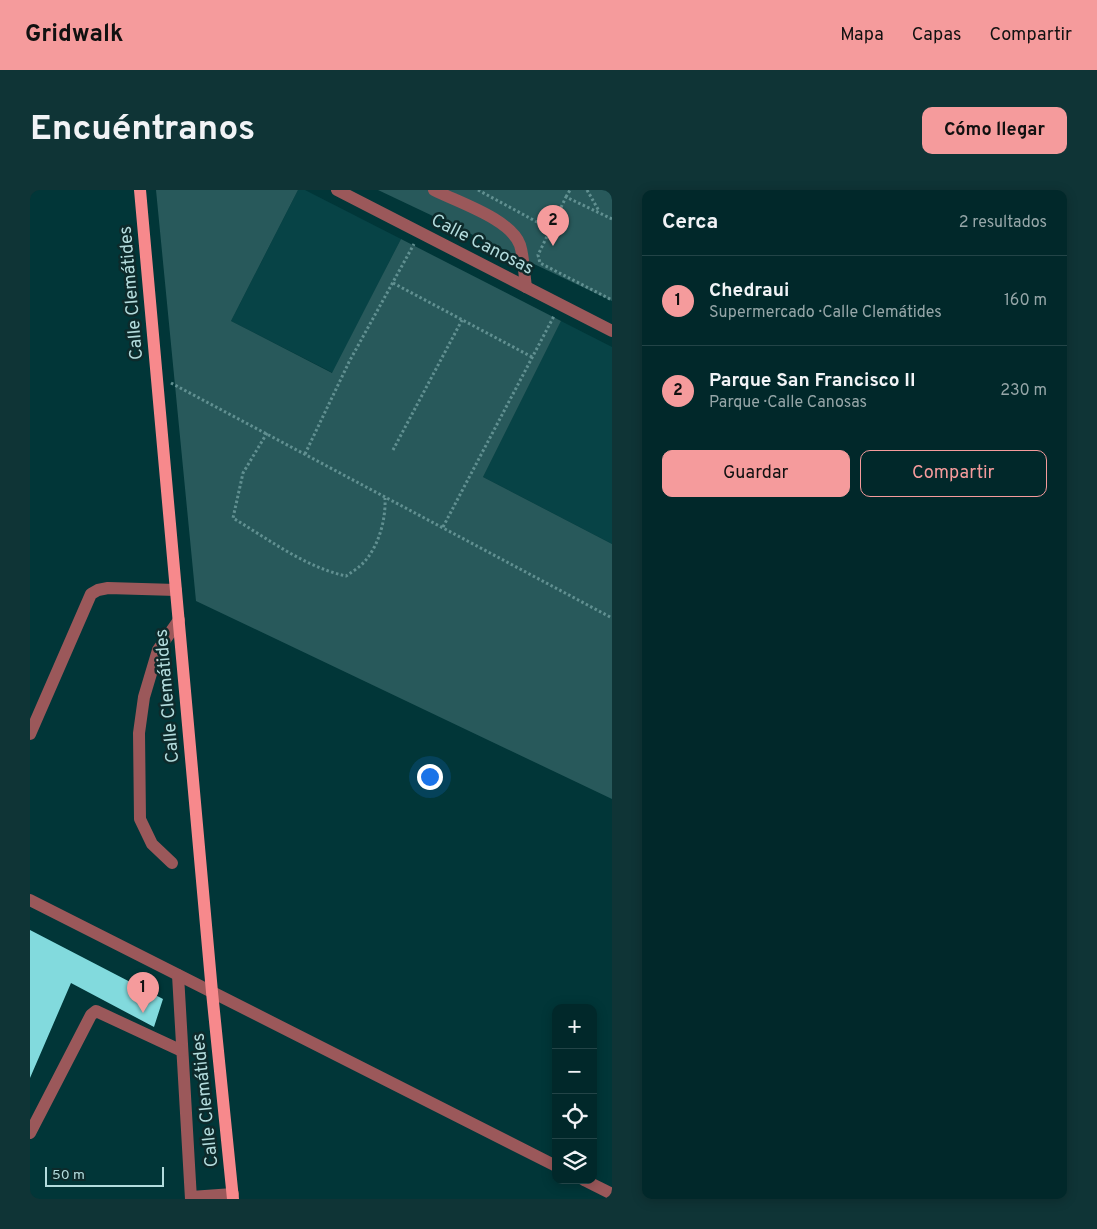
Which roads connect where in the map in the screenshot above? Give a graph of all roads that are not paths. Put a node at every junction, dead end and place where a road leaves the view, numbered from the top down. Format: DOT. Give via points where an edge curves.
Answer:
graph roads {
  1 [pos="140,190"];
  2 [pos="337,190"];
  3 [pos="434,190"];
  4 [pos="353,194"];
  5 [pos="526,287"];
  6 [pos="612,332"];
  7 [pos="176,590"];
  8 [pos="179,620"];
  9 [pos="30,734"];
  10 [pos="172,863"];
  11 [pos="30,900"];
  12 [pos="178,975"];
  13 [pos="212,992"];
  14 [pos="182,1051"];
  15 [pos="30,1133"];
  16 [pos="552,1164"];
  17 [pos="592,1184"];
  18 [pos="612,1194"];
  19 [pos="233,1196"];
  20 [pos="191,1198"];
  1 -- 7 [label="main road, Calle Clemátides"];
  2 -- 4 [label="street, Calle Canosas"];
  3 -- 5 [label="street" via="497,221 512,232 520,245"];
  4 -- 5 [label="street, Calle Canosas" via="420,233"];
  5 -- 6 [label="street, Calle Canosas"];
  7 -- 8 [label="main road, Calle Clemátides"];
  7 -- 9 [label="street" via="108,588 91,594"];
  8 -- 10 [label="street" via="158,650 144,697 138,733 140,819 152,844"];
  8 -- 13 [label="main road, Calle Clemátides"];
  11 -- 12 [label="street"];
  12 -- 13 [label="street"];
  12 -- 14 [label="street"];
  13 -- 16 [label="street"];
  13 -- 19 [label="main road, Calle Clemátides"];
  14 -- 15 [label="street" via="96,1011"];
  14 -- 20 [label="street"];
  17 -- 18 [label="street"];
  19 -- 20 [label="street"];
}
